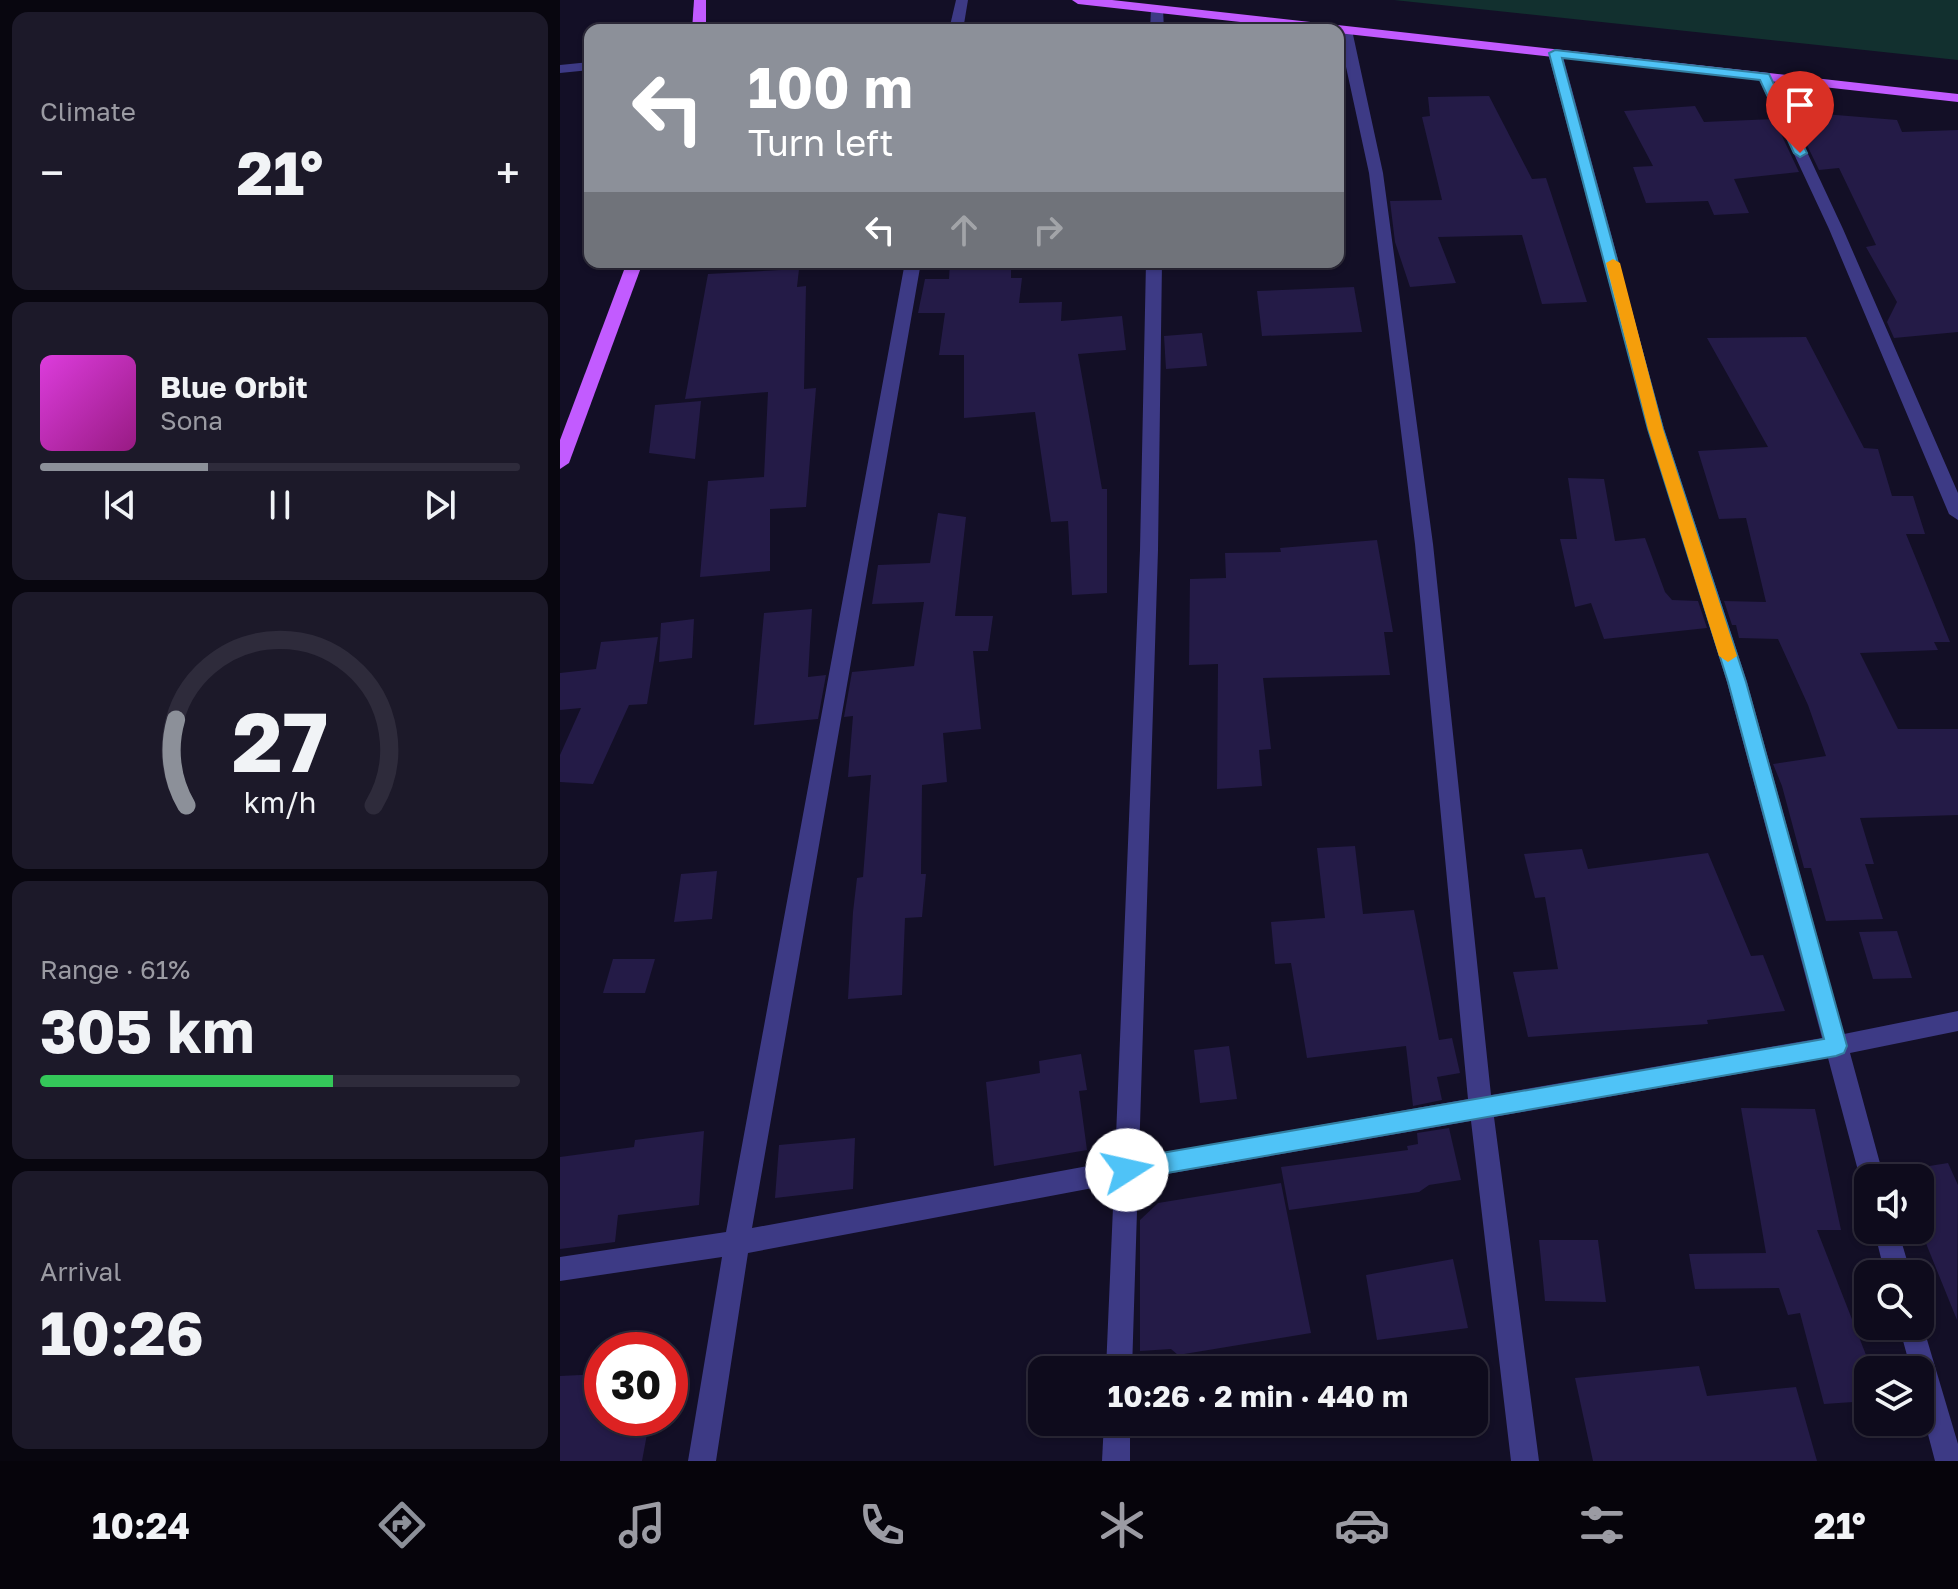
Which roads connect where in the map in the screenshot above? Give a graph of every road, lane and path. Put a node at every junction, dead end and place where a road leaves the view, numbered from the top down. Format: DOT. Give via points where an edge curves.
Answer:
graph roads {
  1 [pos="700,0"];
  2 [pos="962,0"];
  3 [pos="1078,0"];
  4 [pos="1157,9"];
  5 [pos="699,24"];
  6 [pos="957,24"];
  7 [pos="1157,24"];
  8 [pos="1291,24"];
  9 [pos="1345,30"];
  10 [pos="1555,53"];
  11 [pos="584,67"];
  12 [pos="560,69"];
  13 [pos="1765,77"];
  14 [pos="1958,98"];
  15 [pos="633,268"];
  16 [pos="912,268"];
  17 [pos="1154,268"];
  18 [pos="560,463"];
  19 [pos="1958,514"];
  20 [pos="1958,1021"];
  21 [pos="1836,1046"];
  22 [pos="1481,1109"];
  23 [pos="1868,1164"];
  24 [pos="1127,1170"];
  25 [pos="737,1243"];
  26 [pos="560,1269"];
  27 [pos="1916,1340"];
  28 [pos="1120,1356"];
  29 [pos="1117,1436"];
  30 [pos="702,1461"];
  31 [pos="1116,1461"];
  32 [pos="1525,1461"];
  33 [pos="1949,1461"];
  1 -- 5 [label="main road"];
  2 -- 6 [label="street"];
  3 -- 4 [label="main road"];
  4 -- 7 [label="street"];
  4 -- 8 [label="main road"];
  9 -- 10 [label="main road"];
  9 -- 22 [label="street" via="1376,173 1424,544"];
  10 -- 13 [label="main road"];
  10 -- 21 [label="street" via="1656,429 1737,682"];
  11 -- 12 [label="street"];
  13 -- 14 [label="main road"];
  13 -- 19 [label="street"];
  15 -- 18 [label="main road"];
  16 -- 25 [label="street"];
  17 -- 24 [label="street"];
  20 -- 21 [label="street"];
  21 -- 22 [label="street"];
  21 -- 23 [label="street"];
  22 -- 24 [label="street"];
  22 -- 32 [label="street"];
  24 -- 25 [label="street"];
  24 -- 28 [label="street"];
  25 -- 26 [label="street"];
  25 -- 30 [label="street"];
  27 -- 33 [label="street"];
  29 -- 31 [label="street"];
}
